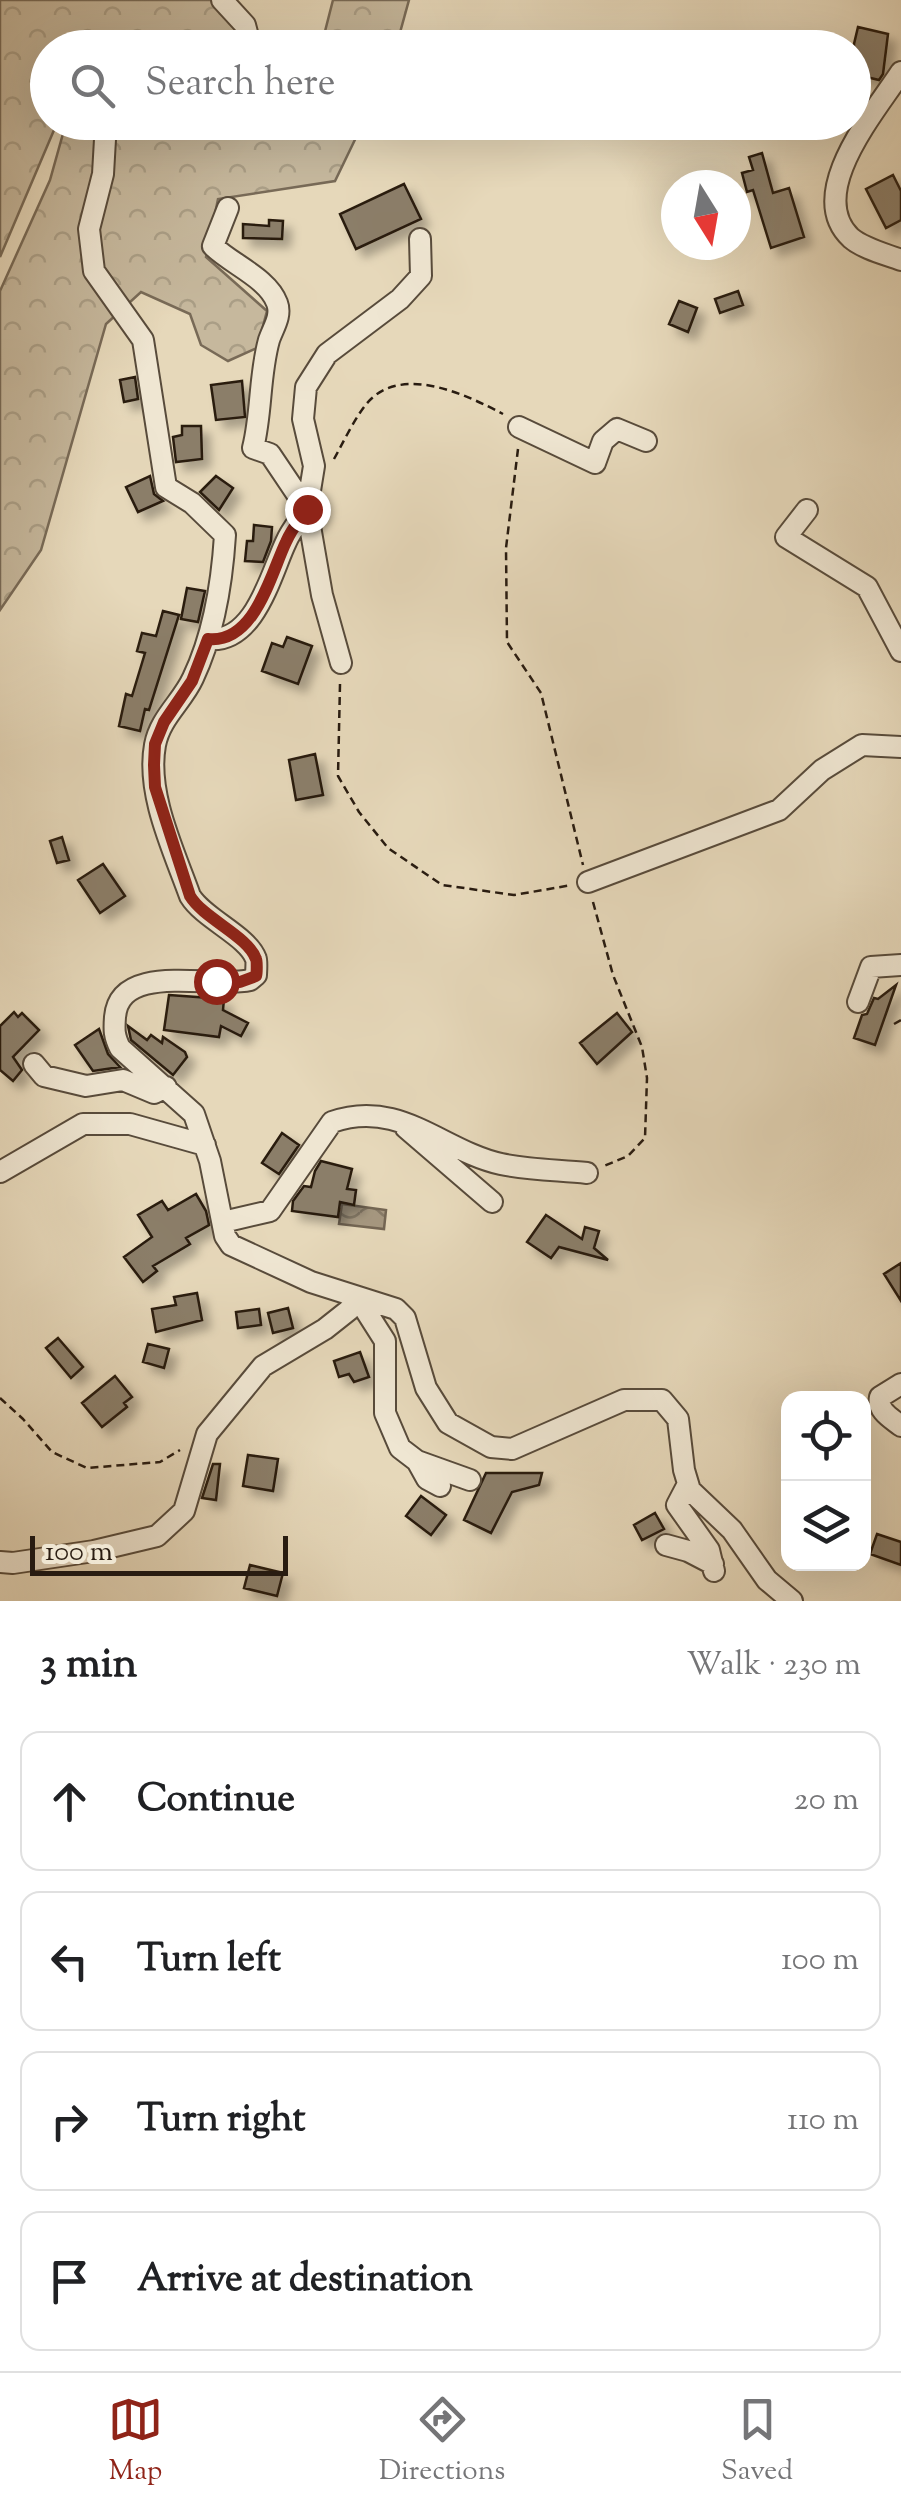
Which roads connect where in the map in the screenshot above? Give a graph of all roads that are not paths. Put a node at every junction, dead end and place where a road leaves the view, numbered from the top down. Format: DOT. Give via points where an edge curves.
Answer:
graph roads {
  1 [pos="222,0"];
  2 [pos="246,30"];
  3 [pos="899,79"];
  4 [pos="871,120"];
  5 [pos="105,140"];
  6 [pos="857,140"];
  7 [pos="228,208"];
  8 [pos="420,238"];
  9 [pos="901,260"];
  10 [pos="519,428"];
  11 [pos="646,441"];
  12 [pos="307,509"];
  13 [pos="807,510"];
  14 [pos="208,639"];
  15 [pos="901,651"];
  16 [pos="341,664"];
  17 [pos="901,746"];
  18 [pos="588,882"];
  19 [pos="901,965"];
  20 [pos="858,1002"];
  21 [pos="34,1064"];
  22 [pos="166,1087"];
  23 [pos="398,1120"];
  24 [pos="205,1146"];
  25 [pos="0,1172"];
  26 [pos="587,1172"];
  27 [pos="492,1202"];
  28 [pos="224,1222"];
  29 [pos="358,1297"];
  30 [pos="901,1384"];
  31 [pos="901,1426"];
  32 [pos="417,1461"];
  33 [pos="470,1480"];
  34 [pos="688,1484"];
  35 [pos="440,1486"];
  36 [pos="666,1546"];
  37 [pos="0,1562"];
  38 [pos="792,1601"];
  1 -- 2 [label="street"];
  3 -- 4 [label="street"];
  5 -- 14 [label="street" via="89,229 94,270 144,340 166,487 225,534"];
  6 -- 9 [label="street" via="834,204 853,240"];
  7 -- 12 [label="street" via="214,246 266,289 279,316 260,379 254,448 270,454"];
  8 -- 12 [label="street" via="422,276 326,354 306,387 303,418 314,466"];
  10 -- 11 [label="street" via="595,463 617,428"];
  12 -- 14 [label="street" via="253,614 229,636"];
  12 -- 16 [label="street"];
  13 -- 15 [label="street" via="786,537 867,586"];
  14 -- 22 [label="street" via="155,744 155,787 190,896 247,947 257,960 256,976 146,983 128,990 116,1008 114,1035"];
  17 -- 18 [label="street" via="862,745 822,770 780,810"];
  19 -- 20 [label="street" via="871,967"];
  21 -- 22 [label="street" via="44,1076 86,1086 123,1080 154,1093"];
  22 -- 24 [label="street" via="194,1114"];
  23 -- 26 [label="street" via="497,1164"];
  23 -- 27 [label="street"];
  23 -- 28 [label="street" via="356,1116 332,1122 270,1210"];
  24 -- 25 [label="street" via="130,1124 83,1124"];
  24 -- 28 [label="street"];
  28 -- 29 [label="street" via="231,1245"];
  29 -- 32 [label="street" via="385,1341 387,1420 400,1448"];
  29 -- 34 [label="street" via="405,1318 426,1388 448,1424 491,1447 512,1449 624,1400 662,1400 678,1419"];
  29 -- 37 [label="street" via="325,1329 263,1366 207,1434 184,1511 157,1536"];
  30 -- 31 [label="street" via="878,1403"];
  32 -- 33 [label="street"];
  32 -- 35 [label="street"];
  34 -- 36 [label="street" via="678,1505 714,1568"];
  34 -- 38 [label="street"];
}
